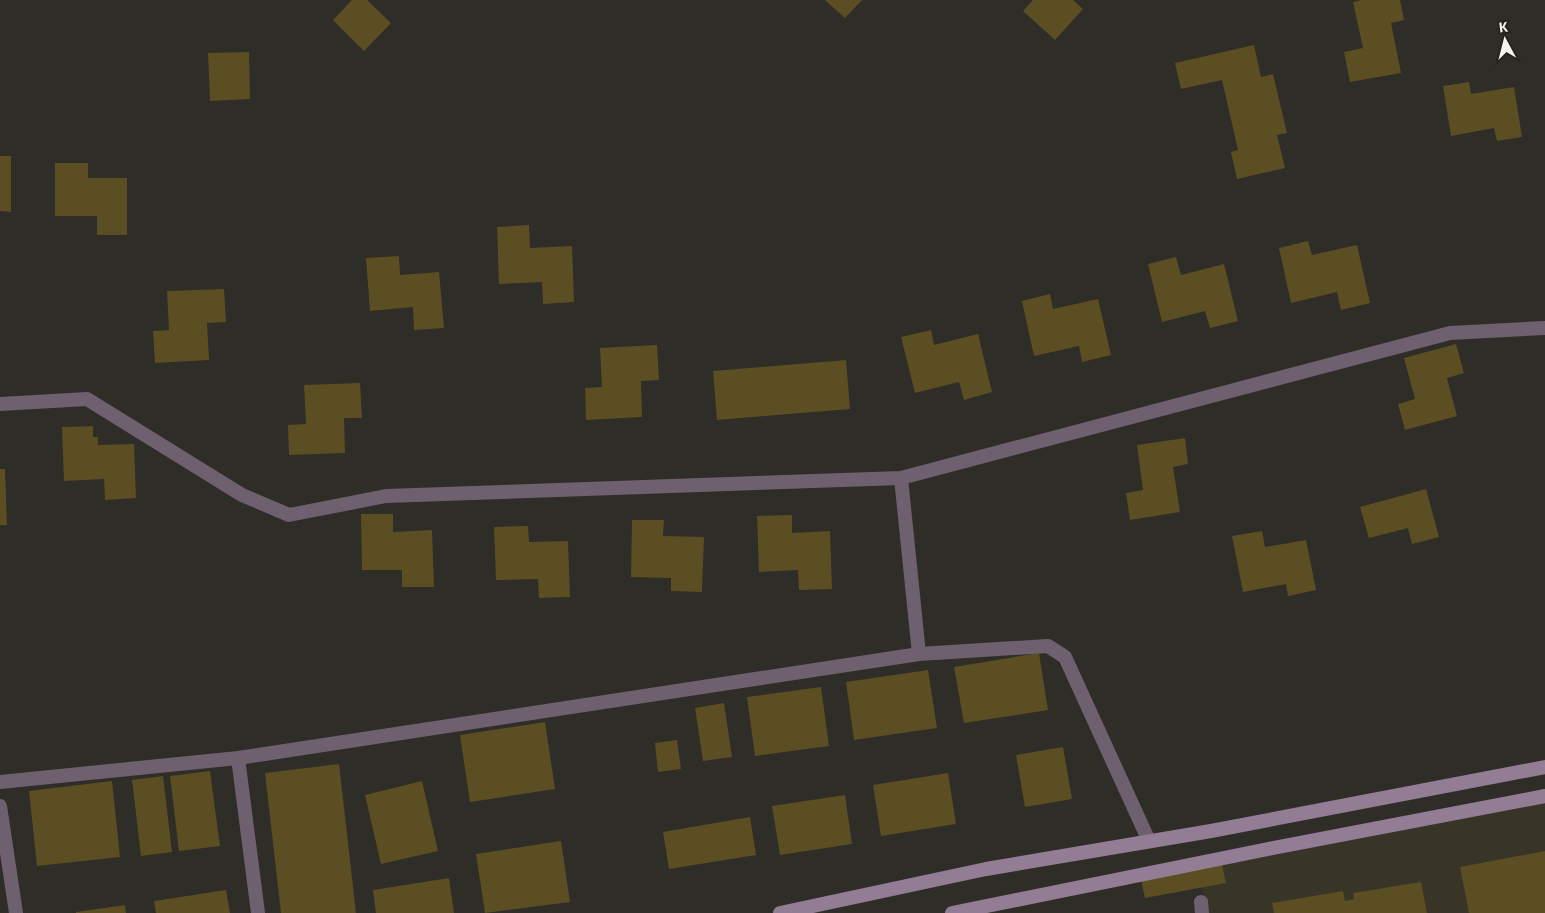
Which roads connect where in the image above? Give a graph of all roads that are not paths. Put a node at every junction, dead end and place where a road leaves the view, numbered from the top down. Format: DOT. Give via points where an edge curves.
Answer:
graph roads {
  1 [pos="1545,328"];
  2 [pos="0,404"];
  3 [pos="901,478"];
  4 [pos="919,654"];
  5 [pos="238,758"];
  6 [pos="1545,767"];
  7 [pos="0,782"];
  8 [pos="1545,796"];
  9 [pos="0,806"];
  10 [pos="1149,841"];
  11 [pos="16,913"];
  12 [pos="258,913"];
  13 [pos="780,913"];
  14 [pos="952,913"];
  1 -- 3 [label="street" via="1450,333"];
  2 -- 3 [label="street" via="87,399 242,495 289,516 386,496"];
  3 -- 4 [label="street"];
  4 -- 5 [label="street"];
  4 -- 10 [label="street" via="1048,646 1065,657"];
  5 -- 7 [label="street"];
  5 -- 12 [label="street"];
  6 -- 10 [label="main road"];
  8 -- 14 [label="main road"];
  9 -- 11 [label="street"];
  10 -- 13 [label="main road" via="986,869"];
}
